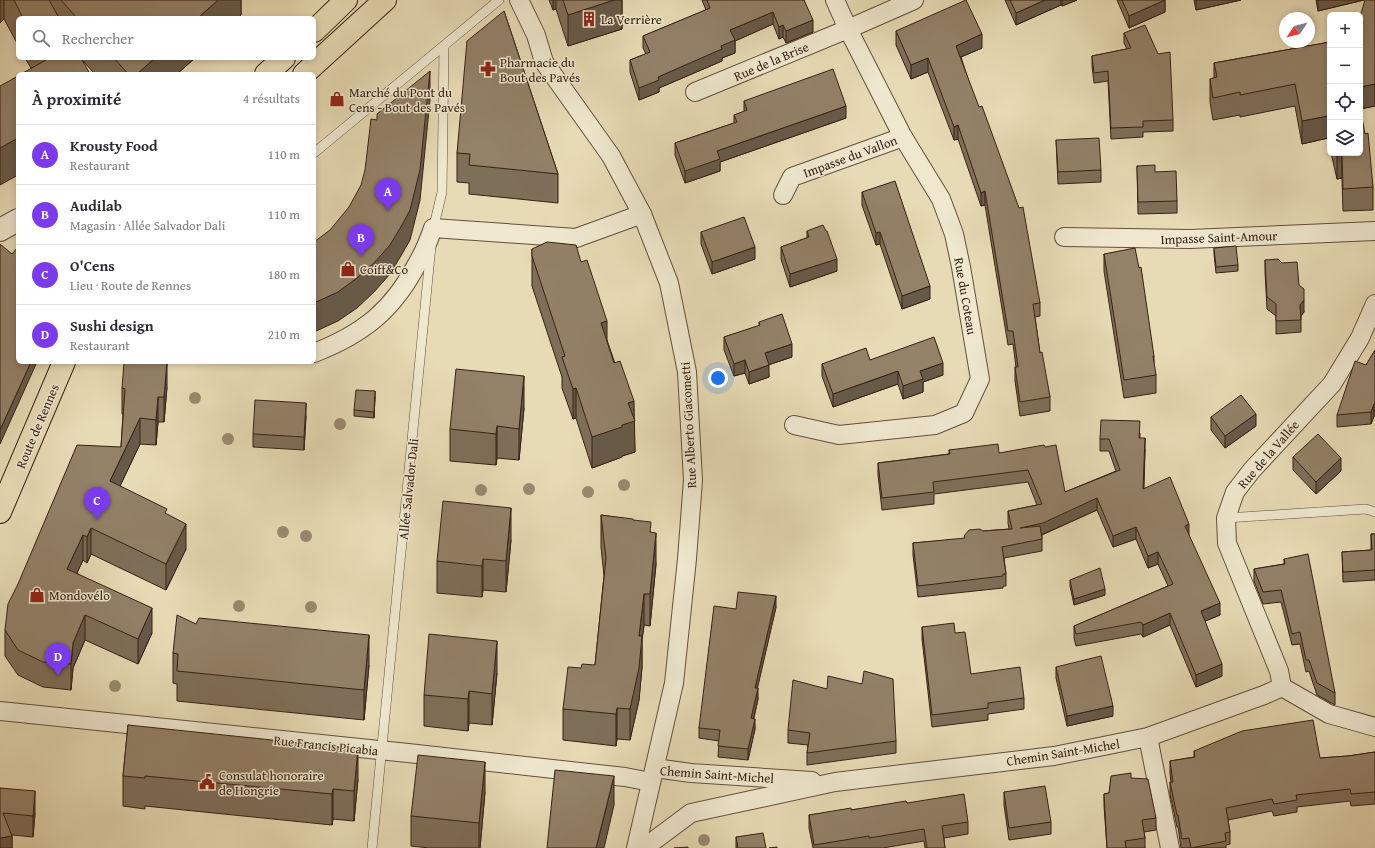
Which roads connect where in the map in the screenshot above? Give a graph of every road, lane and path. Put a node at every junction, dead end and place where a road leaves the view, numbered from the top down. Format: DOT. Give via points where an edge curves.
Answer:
graph roads {
  1 [pos="385,0"];
  2 [pos="499,0"];
  3 [pos="519,0"];
  4 [pos="835,0"];
  5 [pos="914,0"];
  6 [pos="340,2"];
  7 [pos="316,29"];
  8 [pos="848,29"];
  9 [pos="444,46"];
  10 [pos="282,60"];
  11 [pos="268,72"];
  12 [pos="306,72"];
  13 [pos="695,92"];
  14 [pos="903,137"];
  15 [pos="316,151"];
  16 [pos="783,195"];
  17 [pos="642,214"];
  18 [pos="16,221"];
  19 [pos="433,228"];
  20 [pos="0,230"];
  21 [pos="1375,231"];
  22 [pos="1064,237"];
  23 [pos="1375,304"];
  24 [pos="316,352"];
  25 [pos="63,364"];
  26 [pos="794,425"];
  27 [pos="0,512"];
  28 [pos="1375,512"];
  29 [pos="1226,518"];
  30 [pos="1282,687"];
  31 [pos="0,711"];
  32 [pos="1375,727"];
  33 [pos="1148,737"];
  34 [pos="382,750"];
  35 [pos="653,775"];
  36 [pos="835,782"];
  37 [pos="372,848"];
  38 [pos="636,848"];
  39 [pos="644,848"];
  40 [pos="1170,848"];
  1 -- 12 [label="main road"];
  2 -- 9 [label="lane"];
  3 -- 17 [label="street, Rue Alberto Giacometti" via="536,35 544,62 611,156"];
  4 -- 8 [label="street"];
  5 -- 8 [label="street, Rue de la Brise"];
  6 -- 7 [label="main road"];
  8 -- 13 [label="street, Rue de la Brise"];
  8 -- 14 [label="street, Rue du Coteau"];
  9 -- 15 [label="lane"];
  9 -- 19 [label="lane, Allée Salvador Dali" via="442,192"];
  10 -- 11 [label="main road"];
  14 -- 16 [label="street, Impasse du Vallon" via="792,177"];
  14 -- 26 [label="street, Rue du Coteau" via="941,199 954,234 980,379 964,413 935,426 839,435"];
  17 -- 19 [label="street" via="576,238"];
  17 -- 35 [label="street, Rue Alberto Giacometti" via="669,283 687,372 693,480 674,684"];
  18 -- 20 [label="street"];
  19 -- 24 [label="street, Allée Salvador Dali" via="412,274 400,294 388,307 355,333"];
  19 -- 34 [label="lane, Allée Salvador Dali"];
  21 -- 22 [label="street, Impasse Saint-Amour" via="1190,239"];
  23 -- 29 [label="street, Rue de la Vallée" via="1360,338 1332,384 1252,470 1235,492"];
  25 -- 27 [label="main road, Route de Rennes"];
  28 -- 29 [label="lane" via="1366,509"];
  29 -- 30 [label="street, Rue de la Vallée" via="1227,543 1279,671"];
  30 -- 32 [label="street" via="1329,714"];
  30 -- 33 [label="street, Chemin Saint-Michel"];
  31 -- 34 [label="street, Rue Francis Picabia"];
  33 -- 36 [label="street, Chemin Saint-Michel" via="1054,756"];
  33 -- 40 [label="street"];
  34 -- 35 [label="street, Rue Francis Picabia" via="624,777"];
  34 -- 37 [label="lane, Allée Salvador Dali"];
  35 -- 36 [label="street, Chemin Saint-Michel" via="691,773"];
  35 -- 38 [label="street, Chemin Saint-Michel"];
  36 -- 39 [label="street, Chemin Saint-Michel" via="691,813"];
}
